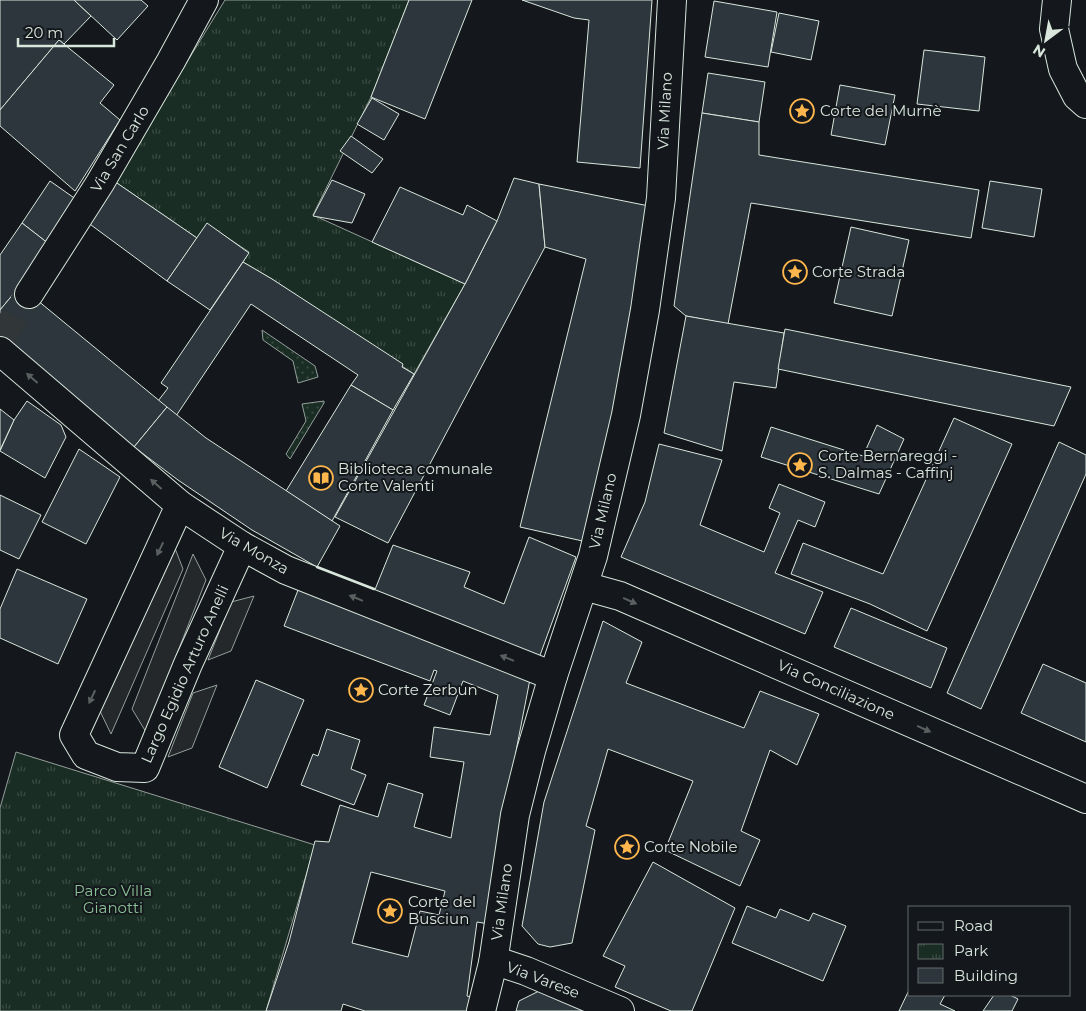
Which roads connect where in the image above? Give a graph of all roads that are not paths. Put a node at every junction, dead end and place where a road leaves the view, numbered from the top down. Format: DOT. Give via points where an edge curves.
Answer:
graph roads {
  1 [pos="204,0"];
  2 [pos="672,0"];
  3 [pos="1057,0"];
  4 [pos="1086,104"];
  5 [pos="29,294"];
  6 [pos="0,351"];
  7 [pos="180,505"];
  8 [pos="242,546"];
  9 [pos="584,586"];
  10 [pos="553,676"];
  11 [pos="1086,799"];
  12 [pos="493,963"];
  13 [pos="481,1011"];
  14 [pos="620,1011"];
  1 -- 5 [label="street, Via San Carlo" via="100,183"];
  2 -- 9 [label="street, Via Milano" via="661,198 645,310 626,415"];
  3 -- 4 [label="street" via="1054,29 1062,70 1076,96"];
  7 -- 6 [label="street, Via Monza, one-way"];
  7 -- 8 [label="street, Via Monza"];
  7 -- 8 [label="street, Largo Egidio Arturo Anelli, one-way" via="74,735 86,755 117,767 145,768"];
  10 -- 8 [label="street, Via Monza, one-way" via="286,570"];
  9 -- 10 [label="street, Via Milano"];
  9 -- 11 [label="street, Via Conciliazione, one-way" via="620,596"];
  10 -- 12 [label="street, Via Milano" via="515,815"];
  12 -- 13 [label="street, Via Milano"];
  12 -- 14 [label="street, Via Varese" via="526,971"];
}
